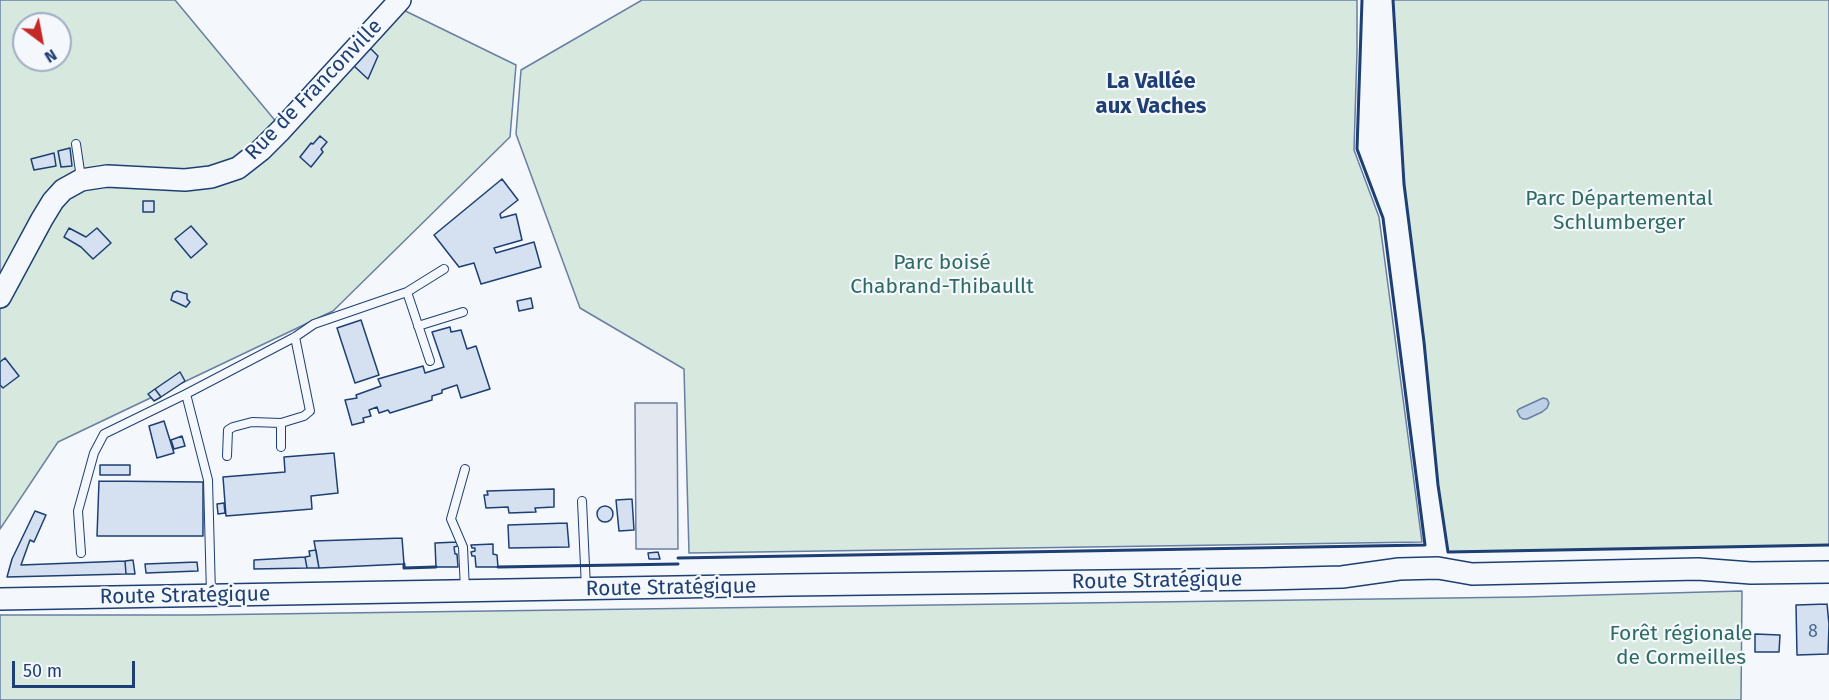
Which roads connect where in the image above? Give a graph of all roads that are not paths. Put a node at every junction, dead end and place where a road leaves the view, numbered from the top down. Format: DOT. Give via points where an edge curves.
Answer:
graph roads {
  1 [pos="400,0"];
  2 [pos="76,144"];
  3 [pos="81,180"];
  4 [pos="444,269"];
  5 [pos="407,292"];
  6 [pos="0,297"];
  7 [pos="463,312"];
  8 [pos="418,326"];
  9 [pos="295,337"];
  10 [pos="430,361"];
  11 [pos="186,394"];
  12 [pos="281,423"];
  13 [pos="281,447"];
  14 [pos="227,456"];
  15 [pos="465,469"];
  16 [pos="582,501"];
  17 [pos="81,553"];
  18 [pos="1829,559"];
  19 [pos="1698,569"];
  20 [pos="1829,572"];
  21 [pos="586,590"];
  22 [pos="465,592"];
  23 [pos="211,595"];
  24 [pos="0,599"];
  1 -- 3 [label="street, Rue de Franconville" via="281,130 238,168 184,180 107,176"];
  2 -- 3 [label="lane"];
  3 -- 6 [label="street, Rue de Franconville" via="53,201"];
  4 -- 5 [label="lane"];
  5 -- 8 [label="lane"];
  5 -- 9 [label="lane" via="314,324"];
  7 -- 8 [label="lane"];
  8 -- 10 [label="lane"];
  9 -- 11 [label="lane"];
  9 -- 12 [label="lane" via="310,411"];
  11 -- 17 [label="lane" via="104,434 94,453 78,510"];
  11 -- 23 [label="lane" via="208,480"];
  12 -- 13 [label="lane"];
  12 -- 14 [label="lane" via="252,422 228,430"];
  15 -- 22 [label="lane" via="451,519 463,547"];
  16 -- 21 [label="lane"];
  18 -- 19 [label="street, Route Stratégique" via="1751,561"];
  19 -- 20 [label="street, Route Stratégique"];
  19 -- 21 [label="street, Route Stratégique" via="1472,574 1417,582 1342,576"];
  21 -- 22 [label="street, Route Stratégique"];
  22 -- 23 [label="street, Route Stratégique"];
  23 -- 24 [label="street, Route Stratégique"];
}
